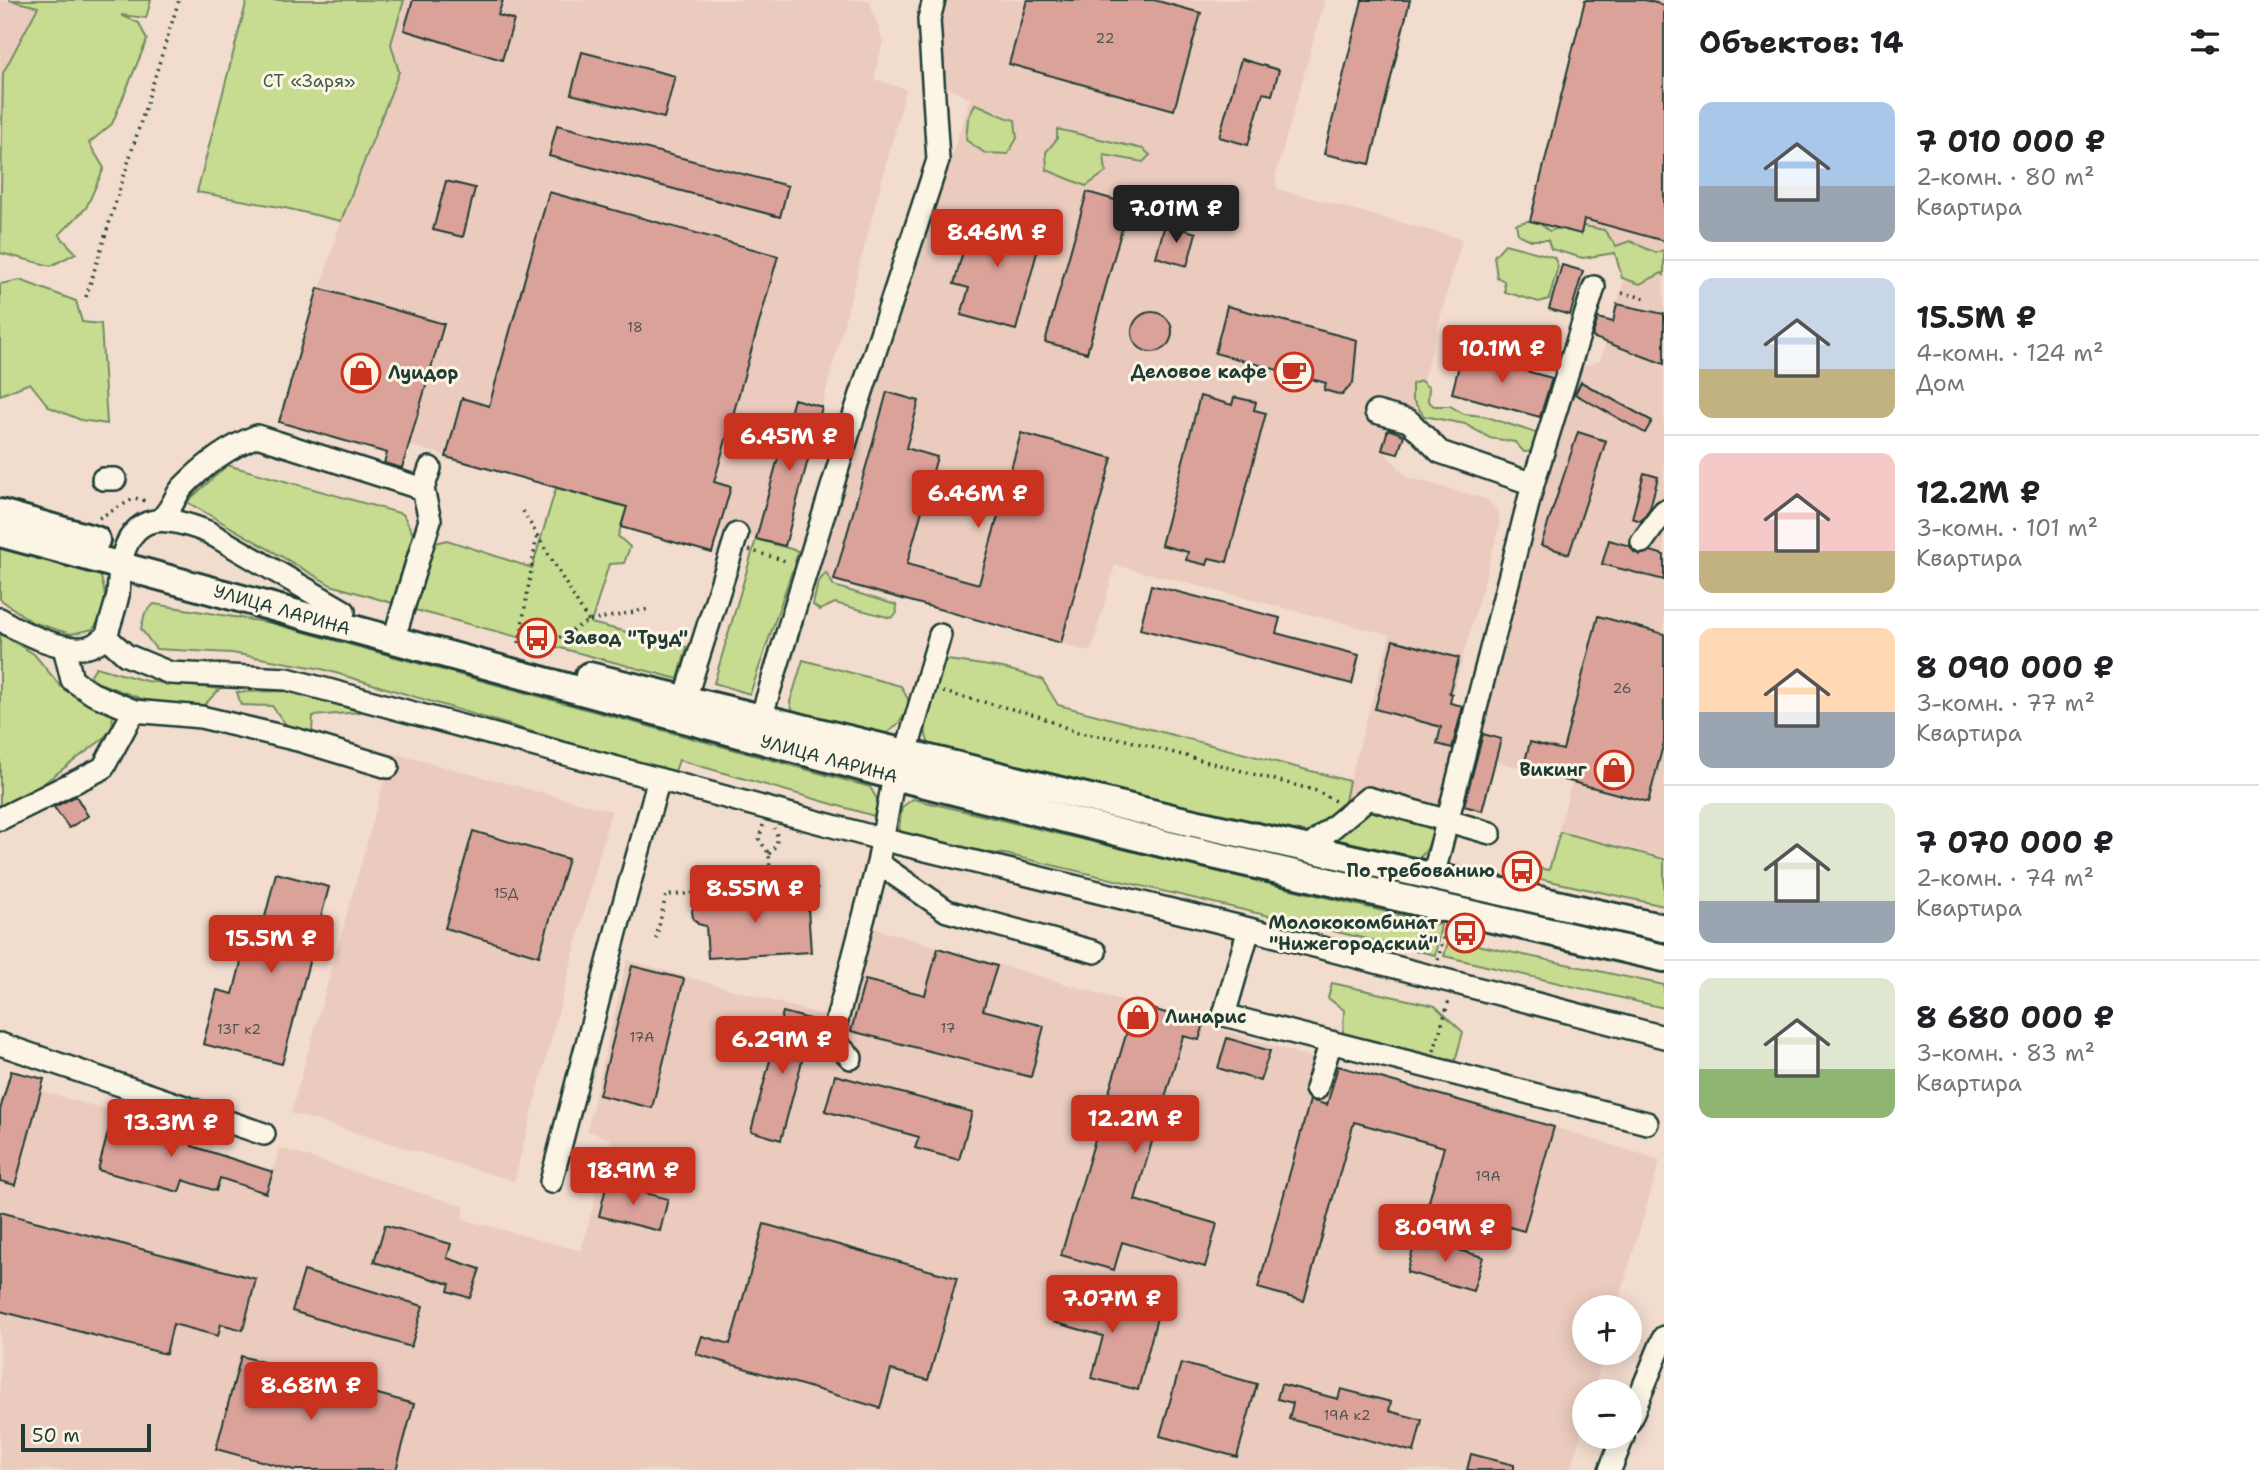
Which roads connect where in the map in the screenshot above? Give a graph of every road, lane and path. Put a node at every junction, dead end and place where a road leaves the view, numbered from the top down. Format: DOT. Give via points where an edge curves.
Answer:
graph roads {
  1 [pos="179,0"];
  2 [pos="934,0"];
  3 [pos="1594,287"];
  4 [pos="1622,293"];
  5 [pos="86,297"];
  6 [pos="1645,298"];
  7 [pos="1376,412"];
  8 [pos="430,468"];
  9 [pos="1533,485"];
  10 [pos="423,489"];
  11 [pos="523,511"];
  12 [pos="1664,511"];
  13 [pos="0,513"];
  14 [pos="167,513"];
  15 [pos="90,522"];
  16 [pos="0,533"];
  17 [pos="537,535"];
  18 [pos="735,540"];
  19 [pos="1642,542"];
  20 [pos="123,556"];
  21 [pos="807,567"];
  22 [pos="649,609"];
  23 [pos="344,611"];
  24 [pos="0,619"];
  25 [pos="588,621"];
  26 [pos="398,625"];
  27 [pos="940,635"];
  28 [pos="106,637"];
  29 [pos="519,643"];
  30 [pos="64,647"];
  31 [pos="541,648"];
  32 [pos="925,687"];
  33 [pos="685,699"];
  34 [pos="134,711"];
  35 [pos="761,718"];
  36 [pos="900,765"];
  37 [pos="388,767"];
  38 [pos="659,779"];
  39 [pos="1360,804"];
  40 [pos="759,817"];
  41 [pos="0,819"];
  42 [pos="1447,821"];
  43 [pos="768,822"];
  44 [pos="780,822"];
  45 [pos="1490,833"];
  46 [pos="881,839"];
  47 [pos="1308,848"];
  48 [pos="769,854"];
  49 [pos="878,863"];
  50 [pos="1433,877"];
  51 [pos="771,888"];
  52 [pos="820,888"];
  53 [pos="1664,928"];
  54 [pos="1249,929"];
  55 [pos="656,939"];
  56 [pos="1443,941"];
  57 [pos="1095,952"];
  58 [pos="1664,958"];
  59 [pos="1436,966"];
  60 [pos="1449,1000"];
  61 [pos="1664,1037"];
  62 [pos="1331,1042"];
  63 [pos="0,1044"];
  64 [pos="1432,1055"];
  65 [pos="851,1058"];
  66 [pos="1316,1089"];
  67 [pos="1647,1123"];
  68 [pos="264,1134"];
  69 [pos="551,1182"];
  70 [pos="1664,1337"];
  71 [pos="1642,1390"];
  72 [pos="1618,1449"];
  73 [pos="1610,1470"];
  1 -- 5 [label="path"];
  2 -- 21 [label="street" via="929,19 938,160"];
  3 -- 9 [label="street"];
  4 -- 6 [label="path"];
  7 -- 9 [label="street" via="1409,421 1440,452"];
  8 -- 10 [label="street"];
  9 -- 42 [label="street"];
  10 -- 14 [label="street" via="257,436 230,446 181,489"];
  10 -- 26 [label="street" via="430,520"];
  11 -- 17 [label="path"];
  12 -- 19 [label="street"];
  13 -- 20 [label="main road, УЛИЦА ЛАРИНА"];
  14 -- 15 [label="path" via="135,498"];
  14 -- 20 [label="street" via="137,528"];
  14 -- 23 [label="street"];
  16 -- 20 [label="main road, УЛИЦА ЛАРИНА"];
  17 -- 25 [label="path"];
  17 -- 29 [label="path"];
  18 -- 21 [label="path"];
  18 -- 33 [label="street"];
  20 -- 23 [label="main road, УЛИЦА ЛАРИНА"];
  20 -- 28 [label="street"];
  20 -- 36 [label="main road, УЛИЦА ЛАРИНА"];
  21 -- 35 [label="street"];
  22 -- 25 [label="path"];
  23 -- 26 [label="main road, УЛИЦА ЛАРИНА"];
  24 -- 30 [label="street"];
  25 -- 31 [label="path"];
  26 -- 33 [label="main road, УЛИЦА ЛАРИНА"];
  27 -- 32 [label="street"];
  28 -- 30 [label="street" via="90,647"];
  28 -- 38 [label="street" via="125,656 170,673 287,679"];
  30 -- 34 [label="street" via="72,680"];
  32 -- 36 [label="street"];
  32 -- 39 [label="path" via="1036,715 1078,733 1122,739"];
  33 -- 35 [label="main road, УЛИЦА ЛАРИНА"];
  34 -- 37 [label="street" via="201,717"];
  34 -- 41 [label="street" via="103,768"];
  35 -- 36 [label="main road, УЛИЦА ЛАРИНА"];
  36 -- 46 [label="street"];
  36 -- 47 [label="main road, УЛИЦА ЛАРИНА"];
  36 -- 58 [label="main road, УЛИЦА ЛАРИНА" via="1169,845"];
  38 -- 46 [label="street"];
  38 -- 69 [label="street"];
  39 -- 42 [label="street"];
  39 -- 47 [label="street"];
  40 -- 43 [label="path"];
  42 -- 45 [label="street"];
  42 -- 50 [label="street"];
  43 -- 44 [label="path"];
  43 -- 48 [label="path" via="778,837"];
  43 -- 48 [label="path" via="759,839"];
  46 -- 49 [label="street"];
  46 -- 54 [label="street"];
  47 -- 50 [label="main road, УЛИЦА ЛАРИНА"];
  48 -- 51 [label="path"];
  49 -- 57 [label="street" via="947,911"];
  49 -- 65 [label="street" via="832,1039"];
  50 -- 53 [label="main road, УЛИЦА ЛАРИНА"];
  51 -- 52 [label="path"];
  51 -- 55 [label="path" via="666,895"];
  54 -- 61 [label="street"];
  54 -- 62 [label="street" via="1224,1015"];
  56 -- 59 [label="path"];
  60 -- 64 [label="path"];
  62 -- 66 [label="street"];
  62 -- 67 [label="street"];
  63 -- 68 [label="street"];
  70 -- 71 [label="street"];
  72 -- 73 [label="street"];
}
